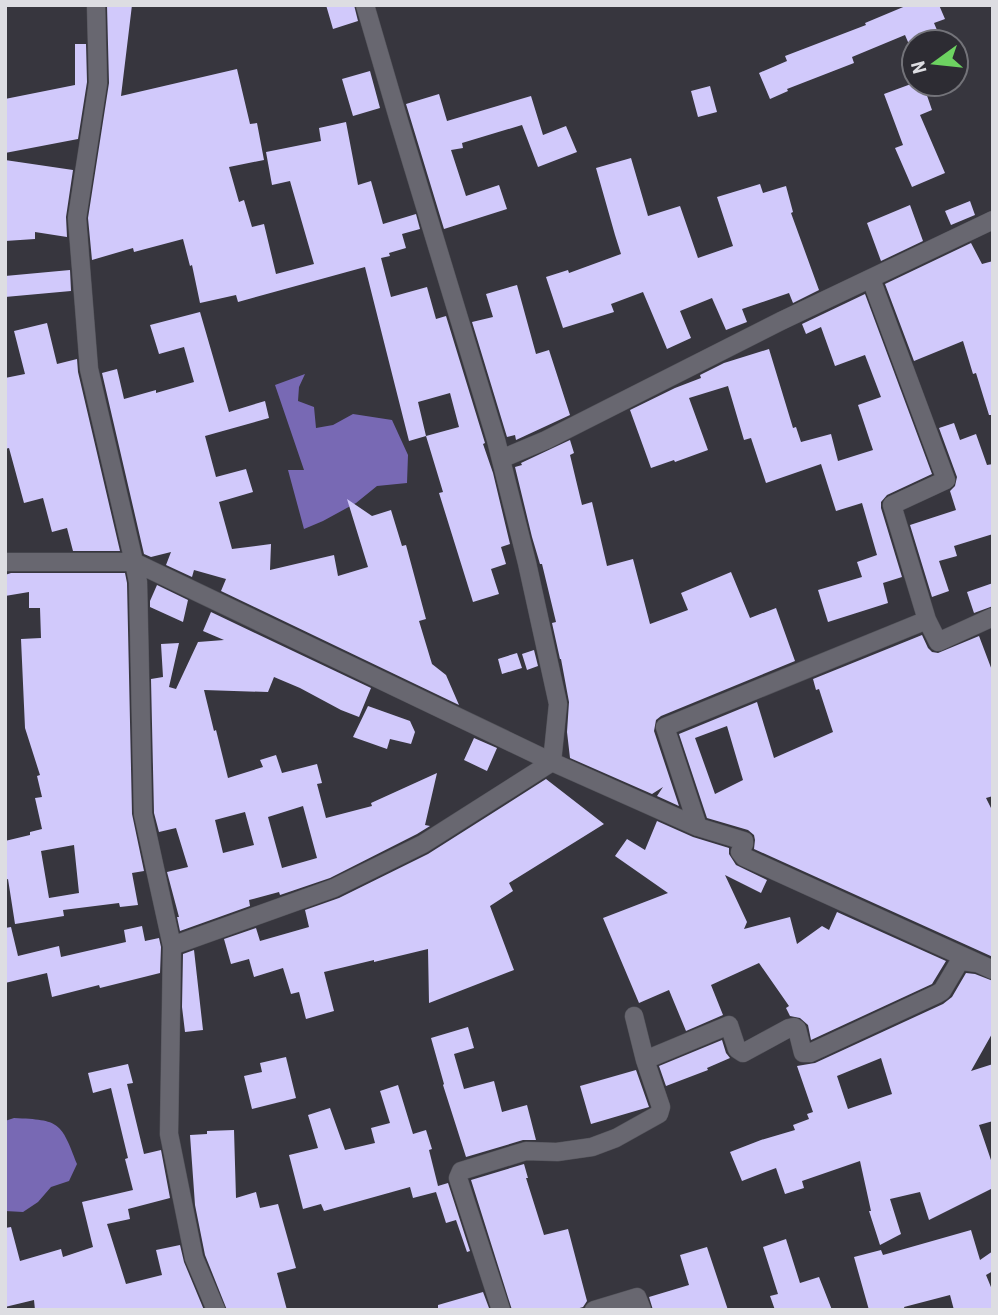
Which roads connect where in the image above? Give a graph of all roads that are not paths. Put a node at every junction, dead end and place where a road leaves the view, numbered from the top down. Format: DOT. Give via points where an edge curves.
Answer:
graph roads {
  1 [pos="96,5"];
  2 [pos="365,5"];
  3 [pos="993,220"];
  4 [pos="871,279"];
  5 [pos="501,459"];
  6 [pos="5,562"];
  7 [pos="134,562"];
  8 [pos="993,617"];
  9 [pos="927,620"];
  10 [pos="552,762"];
  11 [pos="698,827"];
  12 [pos="173,946"];
  13 [pos="986,967"];
  14 [pos="634,1016"];
  15 [pos="645,1060"];
  16 [pos="216,1310"];
  17 [pos="501,1310"];
  18 [pos="594,1310"];
  19 [pos="642,1310"];
  1 -- 7 [label="street" via="98,83 76,218 89,369"];
  2 -- 5 [label="street"];
  3 -- 4 [label="street"];
  4 -- 5 [label="street"];
  4 -- 9 [label="street" via="946,481 892,505"];
  5 -- 10 [label="street" via="558,704"];
  6 -- 7 [label="street"];
  7 -- 10 [label="street"];
  7 -- 12 [label="street" via="143,814"];
  8 -- 9 [label="street" via="938,642"];
  9 -- 11 [label="street" via="665,727"];
  10 -- 11 [label="street"];
  10 -- 12 [label="street" via="423,844 334,888"];
  11 -- 13 [label="street" via="744,841 740,852 744,857"];
  12 -- 16 [label="street" via="169,1134 194,1258"];
  13 -- 15 [label="street" via="962,961 942,991 810,1053 803,1053 794,1027 743,1054 729,1025"];
  14 -- 15 [label="street"];
  15 -- 17 [label="street" via="661,1107 659,1114 592,1147 526,1151 459,1174"];
  18 -- 19 [label="street" via="638,1297"];
}
